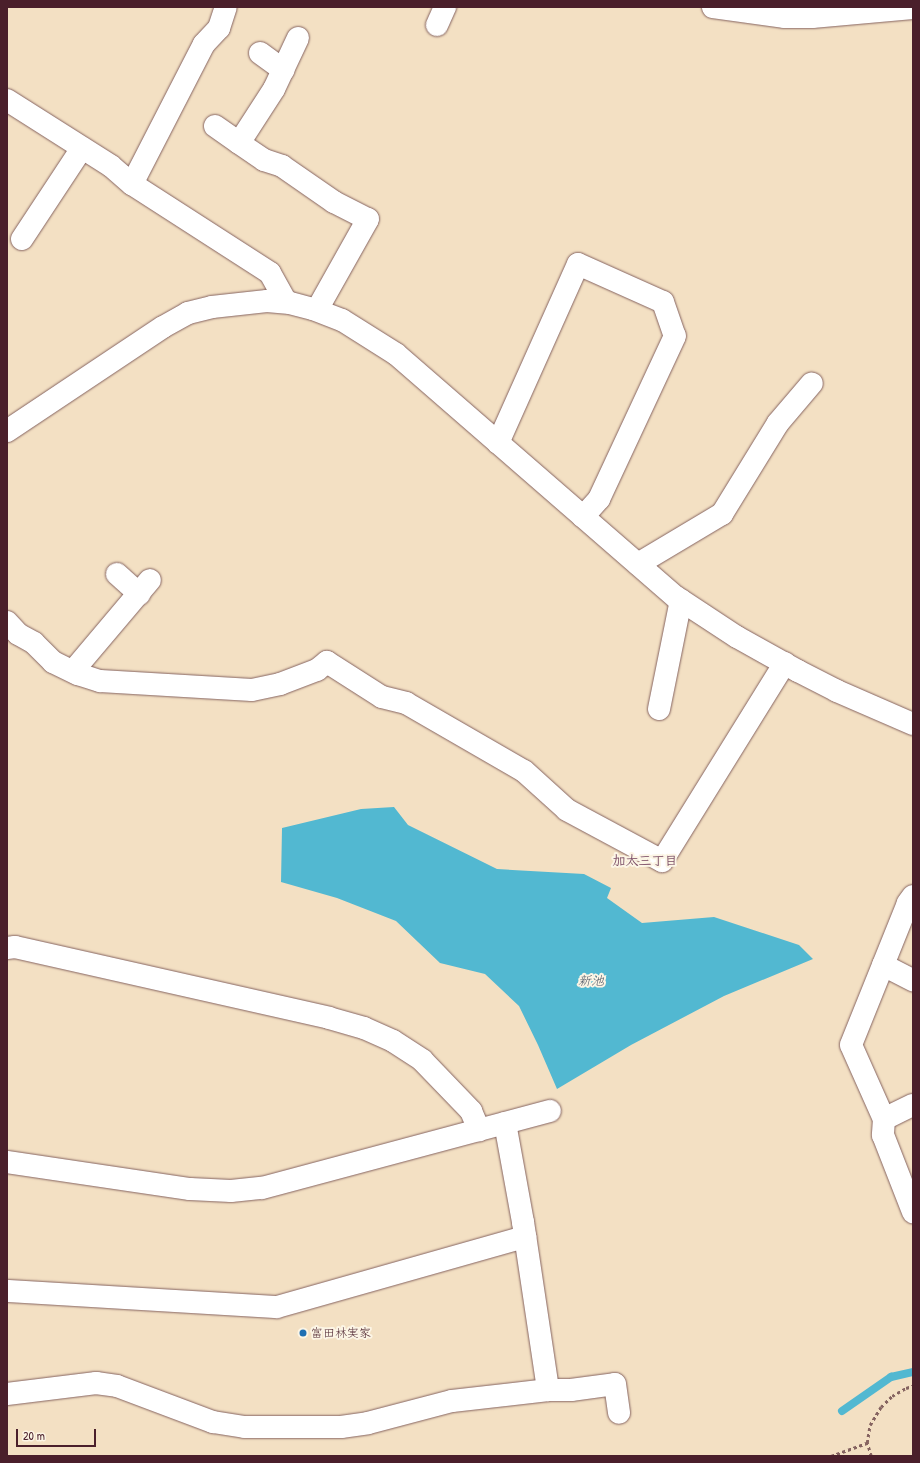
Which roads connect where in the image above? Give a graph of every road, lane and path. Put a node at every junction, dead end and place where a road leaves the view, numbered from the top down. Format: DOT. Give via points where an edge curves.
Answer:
graph roads {
  1 [pos="226,7"];
  2 [pos="712,7"];
  3 [pos="913,8"];
  4 [pos="799,12"];
  5 [pos="298,38"];
  6 [pos="260,53"];
  7 [pos="283,70"];
  8 [pos="7,100"];
  9 [pos="215,126"];
  10 [pos="238,143"];
  11 [pos="82,148"];
  12 [pos="132,184"];
  13 [pos="22,239"];
  14 [pos="286,302"];
  15 [pos="317,310"];
  16 [pos="812,382"];
  17 [pos="7,432"];
  18 [pos="498,443"];
  19 [pos="583,516"];
  20 [pos="638,564"];
  21 [pos="117,574"];
  22 [pos="681,600"];
  23 [pos="7,622"];
  24 [pos="785,663"];
  25 [pos="73,671"];
  26 [pos="659,709"];
  27 [pos="913,724"];
  28 [pos="913,896"];
  29 [pos="7,948"];
  30 [pos="883,965"];
  31 [pos="913,980"];
  32 [pos="913,1105"];
  33 [pos="550,1111"];
  34 [pos="884,1119"];
  35 [pos="505,1123"];
  36 [pos="479,1130"];
  37 [pos="7,1162"];
  38 [pos="913,1212"];
  39 [pos="524,1237"];
  40 [pos="7,1291"];
  41 [pos="913,1386"];
  42 [pos="548,1390"];
  43 [pos="7,1394"];
  44 [pos="619,1413"];
  45 [pos="867,1443"];
  46 [pos="831,1456"];
  47 [pos="871,1456"];
  1 -- 12 [label="street" via="219,28 204,44"];
  2 -- 4 [label="street" via="785,17"];
  3 -- 4 [label="street"];
  5 -- 7 [label="street"];
  6 -- 7 [label="street"];
  7 -- 10 [label="street" via="274,89"];
  8 -- 11 [label="street"];
  9 -- 10 [label="street"];
  10 -- 15 [label="street" via="264,160 282,166 334,202 368,219"];
  11 -- 12 [label="street" via="111,166"];
  11 -- 13 [label="street"];
  12 -- 14 [label="street" via="270,273"];
  14 -- 15 [label="street"];
  14 -- 17 [label="street" via="237,303 212,306 188,313 163,327"];
  15 -- 18 [label="street" via="342,320 396,354"];
  16 -- 20 [label="street" via="774,429 722,514"];
  18 -- 19 [label="street"];
  18 -- 19 [label="street" via="578,264 663,302 675,336 599,499"];
  19 -- 20 [label="street"];
  20 -- 22 [label="street"];
  21 -- 25 [label="street" via="144,587"];
  22 -- 24 [label="street" via="737,637"];
  22 -- 26 [label="street"];
  23 -- 25 [label="street" via="53,662"];
  24 -- 25 [label="street" via="662,861 567,810 524,771 406,703 382,697 327,662 317,670 252,690 100,681"];
  24 -- 27 [label="street" via="837,691"];
  28 -- 30 [label="street"];
  29 -- 36 [label="street" via="22,949 364,1028 393,1041 422,1060 472,1111"];
  30 -- 31 [label="street"];
  30 -- 34 [label="street" via="851,1045"];
  32 -- 34 [label="street"];
  33 -- 35 [label="street"];
  34 -- 38 [label="street" via="883,1135"];
  35 -- 36 [label="street"];
  35 -- 39 [label="street"];
  36 -- 37 [label="street" via="262,1188 231,1191 190,1189"];
  39 -- 40 [label="street" via="277,1307"];
  39 -- 42 [label="street"];
  41 -- 45 [label="path" via="892,1396 881,1407 870,1424"];
  42 -- 43 [label="street" via="452,1401 355,1425 274,1428 213,1422 116,1386 96,1383"];
  42 -- 44 [label="street" via="571,1390 615,1384"];
  45 -- 46 [label="path"];
  45 -- 47 [label="path"];
}
